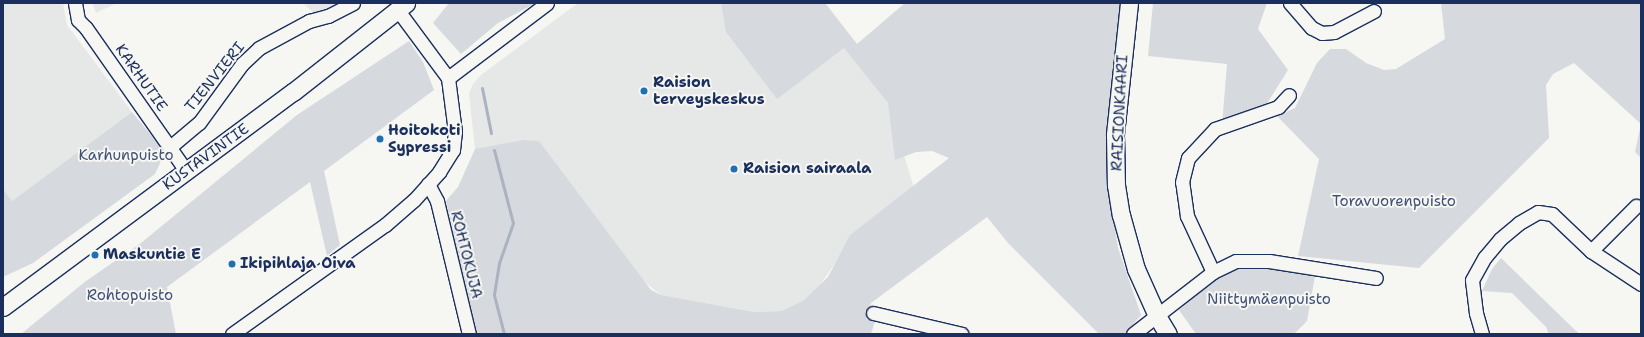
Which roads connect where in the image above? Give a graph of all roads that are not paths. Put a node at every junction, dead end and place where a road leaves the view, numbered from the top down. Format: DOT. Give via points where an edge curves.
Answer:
graph roads {
  1 [pos="75,3"];
  2 [pos="353,3"];
  3 [pos="547,3"];
  4 [pos="1129,3"];
  5 [pos="1290,3"];
  6 [pos="402,6"];
  7 [pos="1374,11"];
  8 [pos="448,78"];
  9 [pos="1289,95"];
  10 [pos="170,147"];
  11 [pos="186,171"];
  12 [pos="428,184"];
  13 [pos="1636,206"];
  14 [pos="1591,250"];
  15 [pos="1212,272"];
  16 [pos="1376,278"];
  17 [pos="1641,284"];
  18 [pos="3,307"];
  19 [pos="873,313"];
  20 [pos="1157,316"];
  21 [pos="233,334"];
  22 [pos="469,334"];
  23 [pos="962,334"];
  24 [pos="1133,334"];
  25 [pos="1168,334"];
  26 [pos="1482,334"];
  1 -- 10 [label="street, KARHUTIE" via="78,20"];
  2 -- 10 [label="street, TIENVIERI" via="328,16 309,21 259,48 242,64 199,123"];
  3 -- 8 [label="street"];
  4 -- 20 [label="main road, RAISIONKAARI" via="1115,136 1116,185 1134,262"];
  5 -- 7 [label="street" via="1312,28 1322,34 1334,32"];
  6 -- 8 [label="street"];
  6 -- 11 [label="main road, KUSTAVINTIE" via="293,92"];
  8 -- 12 [label="street" via="455,143 447,160"];
  9 -- 15 [label="street" via="1278,106 1215,129 1188,158 1182,182 1187,216"];
  10 -- 11 [label="street, KARHUTIE"];
  11 -- 18 [label="main road, KUSTAVINTIE"];
  12 -- 21 [label="street" via="385,225"];
  12 -- 22 [label="street, ROHTOKUJA" via="437,201"];
  13 -- 14 [label="street"];
  14 -- 17 [label="street"];
  14 -- 26 [label="street" via="1552,214 1538,212 1520,222 1500,239 1485,257 1472,280 1476,314"];
  15 -- 16 [label="street" via="1226,264 1249,260"];
  15 -- 20 [label="street"];
  19 -- 23 [label="street"];
  20 -- 24 [label="street"];
  20 -- 25 [label="main road, RAISIONKAARI"];
}
